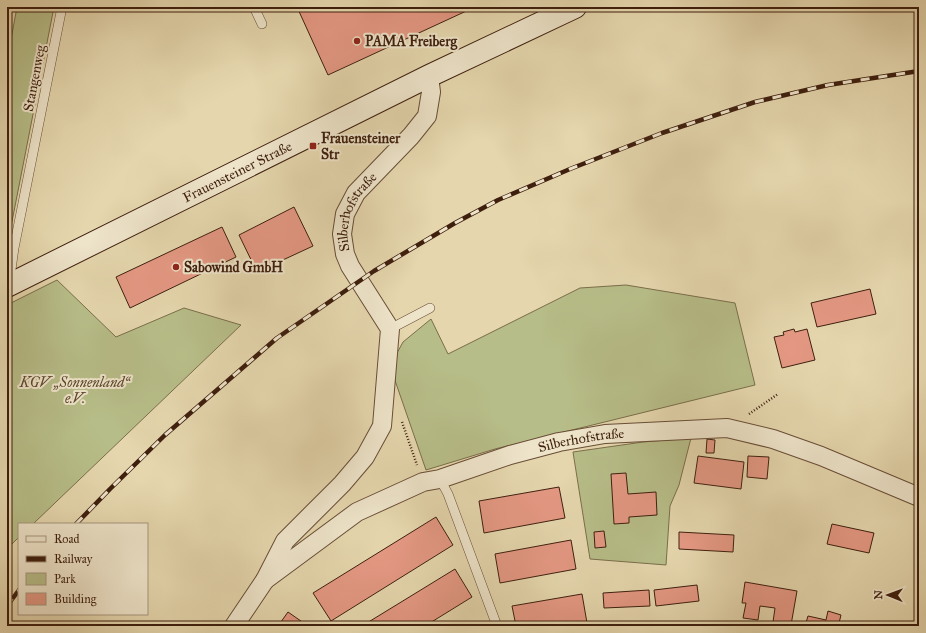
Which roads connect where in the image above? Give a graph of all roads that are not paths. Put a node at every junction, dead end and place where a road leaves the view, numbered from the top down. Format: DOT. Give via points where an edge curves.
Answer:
graph roads {
  1 [pos="62,7"];
  2 [pos="254,7"];
  3 [pos="576,7"];
  4 [pos="262,24"];
  5 [pos="429,76"];
  6 [pos="8,285"];
  7 [pos="430,308"];
  8 [pos="390,329"];
  9 [pos="431,480"];
  10 [pos="919,497"];
  11 [pos="265,580"];
  12 [pos="234,626"];
  13 [pos="497,626"];
  1 -- 6 [label="lane, Stangenweg"];
  2 -- 4 [label="lane"];
  3 -- 5 [label="main road, Frauensteiner Straße"];
  5 -- 6 [label="main road, Frauensteiner Straße"];
  5 -- 8 [label="street, Silberhofstraße" via="431,92 426,116 356,193 345,214 342,234 345,254"];
  7 -- 8 [label="lane"];
  8 -- 11 [label="street, Silberhofstraße" via="382,426 365,457 285,541"];
  9 -- 10 [label="street, Silberhofstraße" via="559,442 606,434 727,428 773,439 821,456"];
  9 -- 11 [label="street, Silberhofstraße" via="357,512"];
  9 -- 13 [label="lane" via="448,494"];
  11 -- 12 [label="street, Silberhofstraße"];
}
